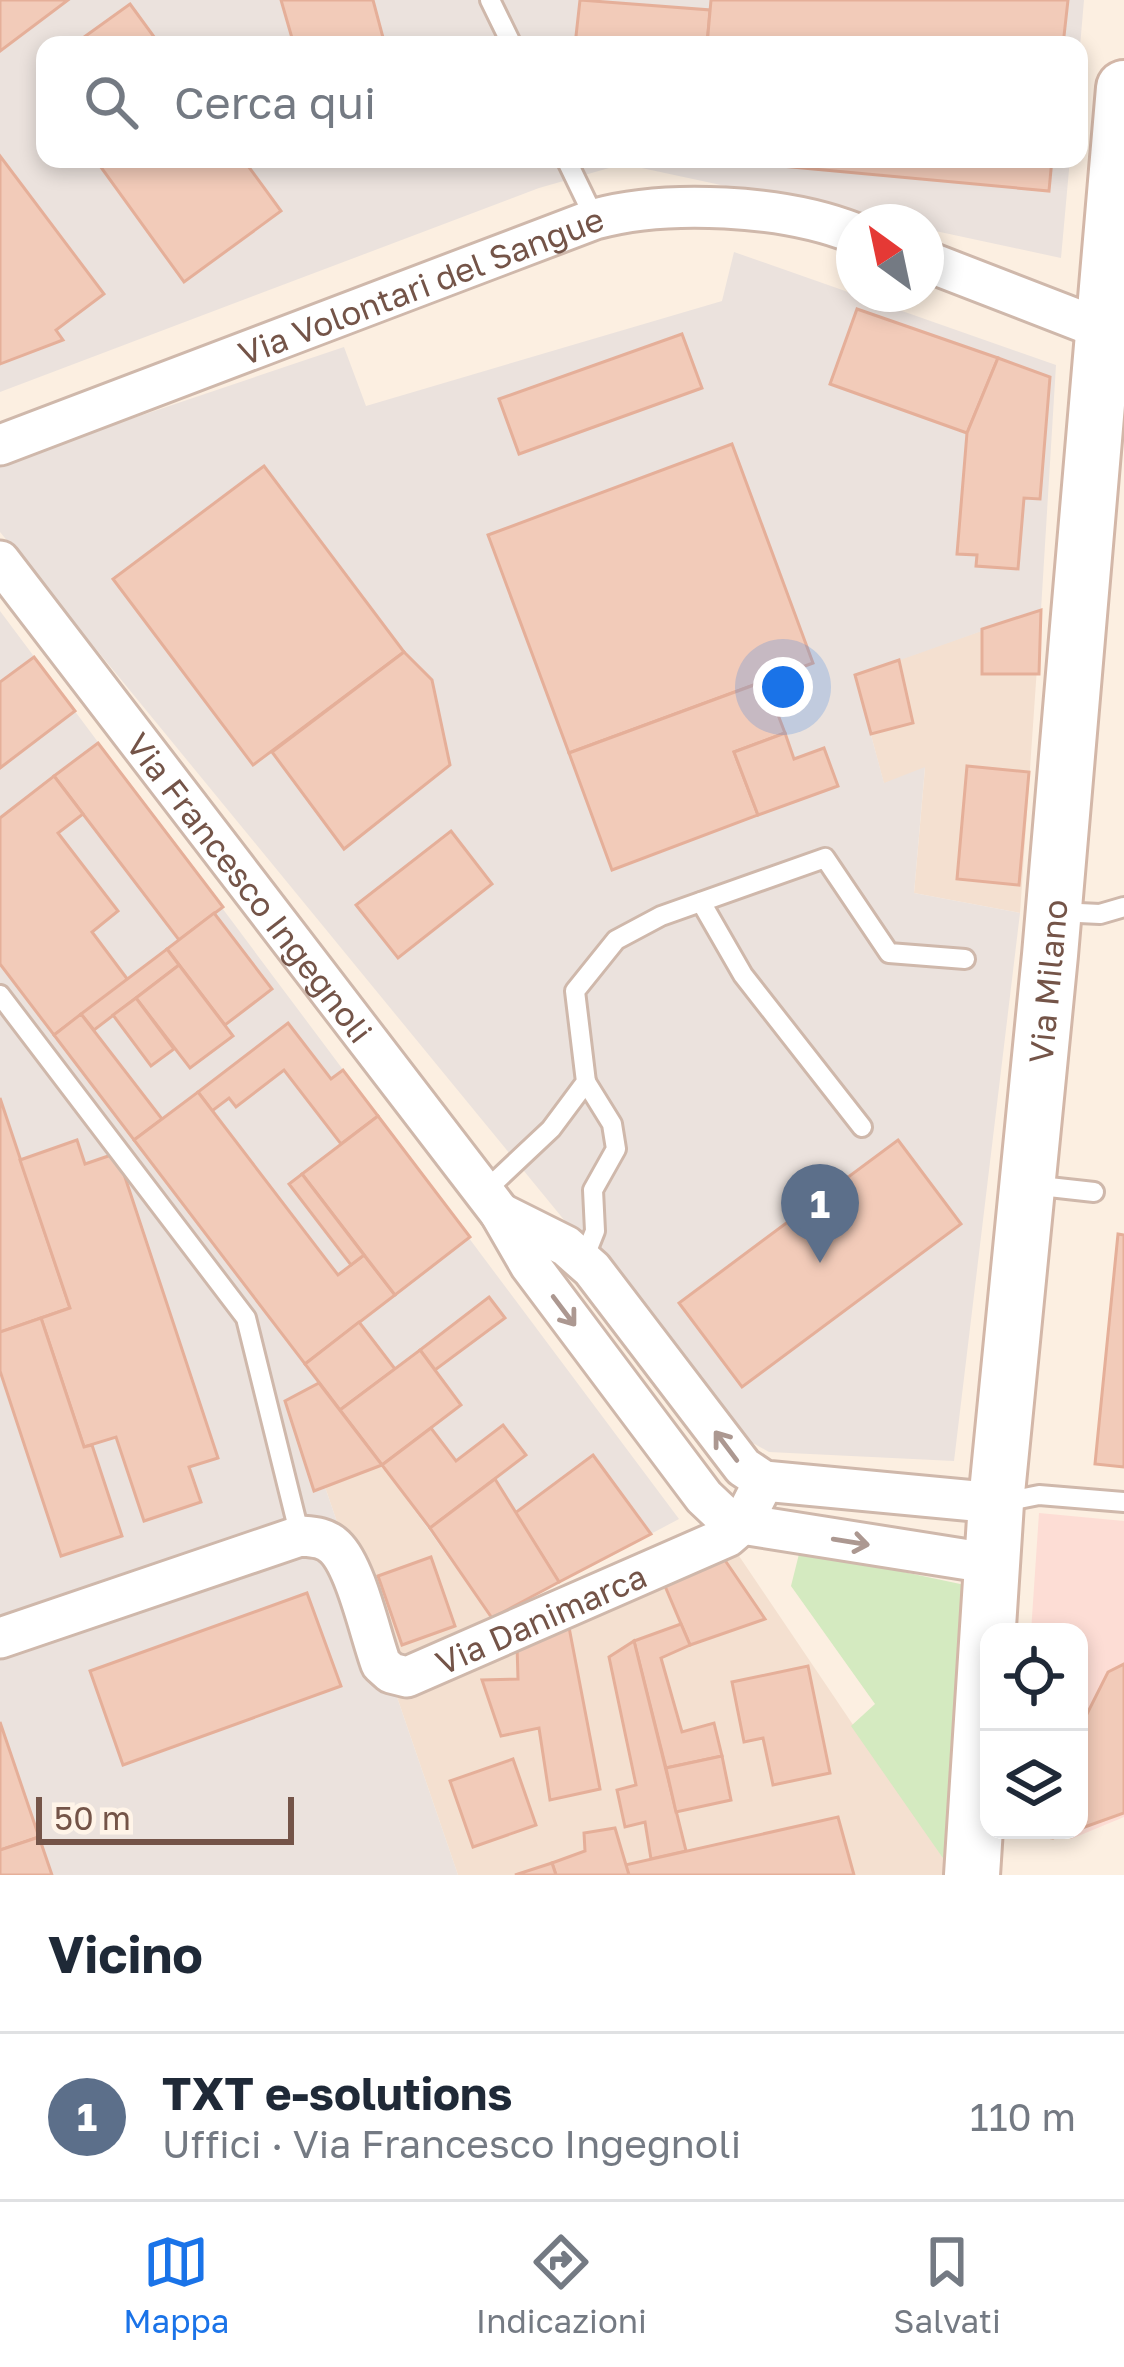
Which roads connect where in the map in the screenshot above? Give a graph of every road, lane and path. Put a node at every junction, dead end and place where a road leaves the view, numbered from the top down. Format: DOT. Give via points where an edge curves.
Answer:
graph roads {
  1 [pos="490,0"];
  2 [pos="508,36"];
  3 [pos="1124,88"];
  4 [pos="1122,147"];
  5 [pos="570,168"];
  6 [pos="595,219"];
  7 [pos="836,229"];
  8 [pos="944,268"];
  9 [pos="1104,330"];
  10 [pos="0,445"];
  11 [pos="0,561"];
  12 [pos="701,902"];
  13 [pos="1124,907"];
  14 [pos="1052,912"];
  15 [pos="965,959"];
  16 [pos="0,995"];
  17 [pos="586,1082"];
  18 [pos="862,1127"];
  19 [pos="1027,1185"];
  20 [pos="1094,1192"];
  21 [pos="492,1203"];
  22 [pos="583,1261"];
  23 [pos="764,1481"];
  24 [pos="1124,1502"];
  25 [pos="995,1503"];
  26 [pos="742,1524"];
  27 [pos="299,1536"];
  28 [pos="994,1564"];
  29 [pos="0,1638"];
  30 [pos="972,1875"];
  1 -- 2 [label="lane"];
  3 -- 4 [label="main road, Via Milano"];
  4 -- 9 [label="main road, Via Milano"];
  5 -- 6 [label="lane"];
  6 -- 7 [label="street, Via Volontari del Sangue" via="628,210 742,209"];
  6 -- 10 [label="street, Via Volontari del Sangue"];
  8 -- 9 [label="street"];
  9 -- 14 [label="main road, Via Milano"];
  11 -- 21 [label="street, Via Francesco Ingegnoli"];
  12 -- 15 [label="lane" via="825,858 889,953"];
  12 -- 17 [label="lane" via="616,940 575,991"];
  12 -- 18 [label="lane" via="743,975"];
  13 -- 14 [label="lane"];
  14 -- 19 [label="main road, Via Milano"];
  16 -- 27 [label="lane" via="246,1318"];
  17 -- 21 [label="lane"];
  17 -- 22 [label="lane" via="612,1124 616,1149 593,1190 595,1231"];
  19 -- 20 [label="lane"];
  19 -- 25 [label="main road, Via Milano"];
  21 -- 22 [label="street, Via Francesco Ingegnoli"];
  21 -- 26 [label="street, Via Francesco Ingegnoli, one-way" via="704,1497"];
  23 -- 22 [label="street, Via Francesco Ingegnoli, one-way" via="743,1467"];
  23 -- 25 [label="street"];
  23 -- 26 [label="street"];
  24 -- 25 [label="lane" via="1039,1495"];
  25 -- 28 [label="main road, Via Milano"];
  26 -- 27 [label="street, Via Danimarca" via="407,1677 381,1664 338,1549"];
  26 -- 28 [label="street, one-way"];
  27 -- 29 [label="street"];
  28 -- 30 [label="main road, Via Milano"];
}
